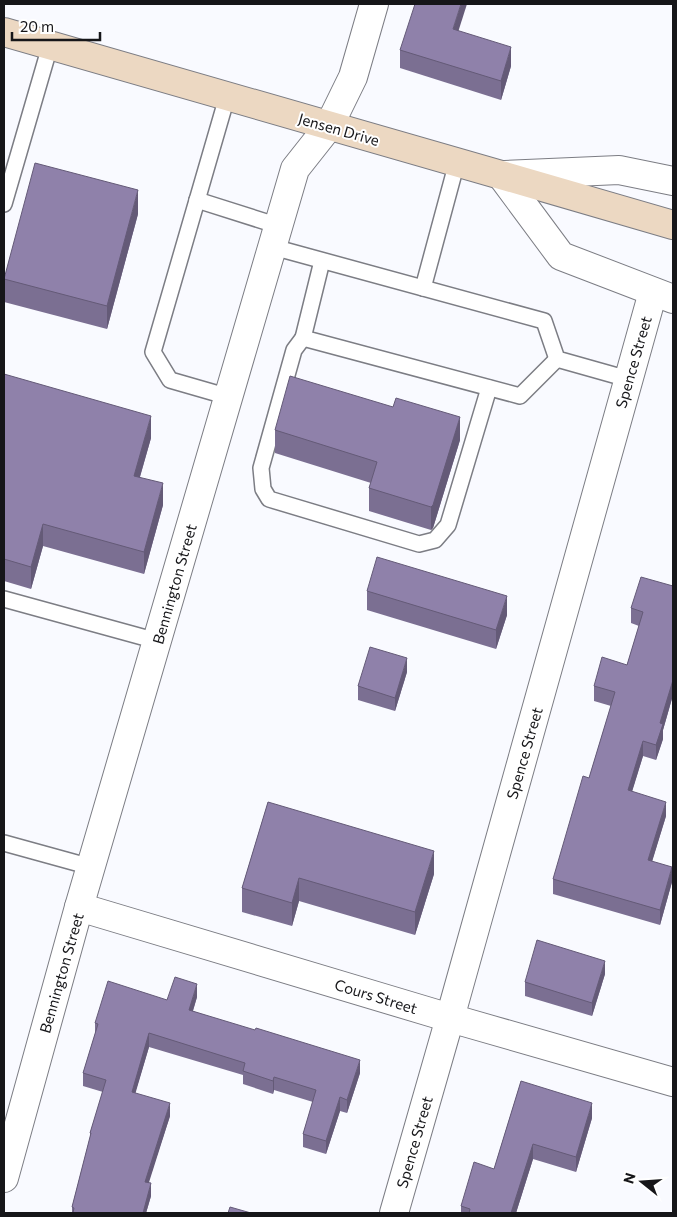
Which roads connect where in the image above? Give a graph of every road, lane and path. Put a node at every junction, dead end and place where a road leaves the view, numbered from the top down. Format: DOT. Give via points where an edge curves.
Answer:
graph roads {
  1 [pos="374,4"];
  2 [pos="4,32"];
  3 [pos="50,46"];
  4 [pos="227,97"];
  5 [pos="329,126"];
  6 [pos="457,162"];
  7 [pos="501,175"];
  8 [pos="673,181"];
  9 [pos="197,200"];
  10 [pos="4,204"];
  11 [pos="673,225"];
  12 [pos="276,236"];
  13 [pos="322,261"];
  14 [pos="423,288"];
  15 [pos="663,295"];
  16 [pos="303,338"];
  17 [pos="557,359"];
  18 [pos="628,379"];
  19 [pos="489,388"];
  20 [pos="229,397"];
  21 [pos="4,599"];
  22 [pos="157,641"];
  23 [pos="4,843"];
  24 [pos="91,867"];
  25 [pos="79,907"];
  26 [pos="450,1018"];
  27 [pos="673,1082"];
  28 [pos="4,1178"];
  29 [pos="394,1213"];
  1 -- 5 [label="street, Bennington Street" via="353,77"];
  2 -- 3 [label="main road, Jensen Drive"];
  3 -- 4 [label="main road, Jensen Drive"];
  3 -- 10 [label="lane"];
  4 -- 5 [label="main road, Jensen Drive"];
  4 -- 9 [label="lane"];
  5 -- 6 [label="main road, Jensen Drive"];
  5 -- 12 [label="street, Bennington Street" via="295,169"];
  6 -- 7 [label="main road, Jensen Drive"];
  6 -- 14 [label="lane"];
  7 -- 8 [label="street" via="619,170"];
  7 -- 11 [label="main road, Jensen Drive"];
  7 -- 15 [label="street" via="561,256"];
  9 -- 12 [label="lane"];
  9 -- 20 [label="lane" via="153,352 170,380"];
  12 -- 13 [label="lane"];
  12 -- 20 [label="street, Bennington Street"];
  13 -- 14 [label="lane"];
  13 -- 16 [label="lane"];
  14 -- 17 [label="lane" via="544,321"];
  15 -- 18 [label="street, Spence Street"];
  16 -- 19 [label="lane"];
  16 -- 19 [label="lane" via="294,350 261,468 263,489 269,499 419,544 435,540 448,525"];
  17 -- 18 [label="lane"];
  17 -- 19 [label="lane" via="520,396"];
  18 -- 26 [label="street, Spence Street"];
  20 -- 22 [label="street, Bennington Street"];
  21 -- 22 [label="lane"];
  22 -- 24 [label="street, Bennington Street"];
  23 -- 24 [label="lane"];
  24 -- 25 [label="street, Bennington Street"];
  25 -- 26 [label="street, Cours Street"];
  25 -- 28 [label="street, Bennington Street"];
  26 -- 27 [label="street, Cours Street"];
  26 -- 29 [label="street, Spence Street"];
}
